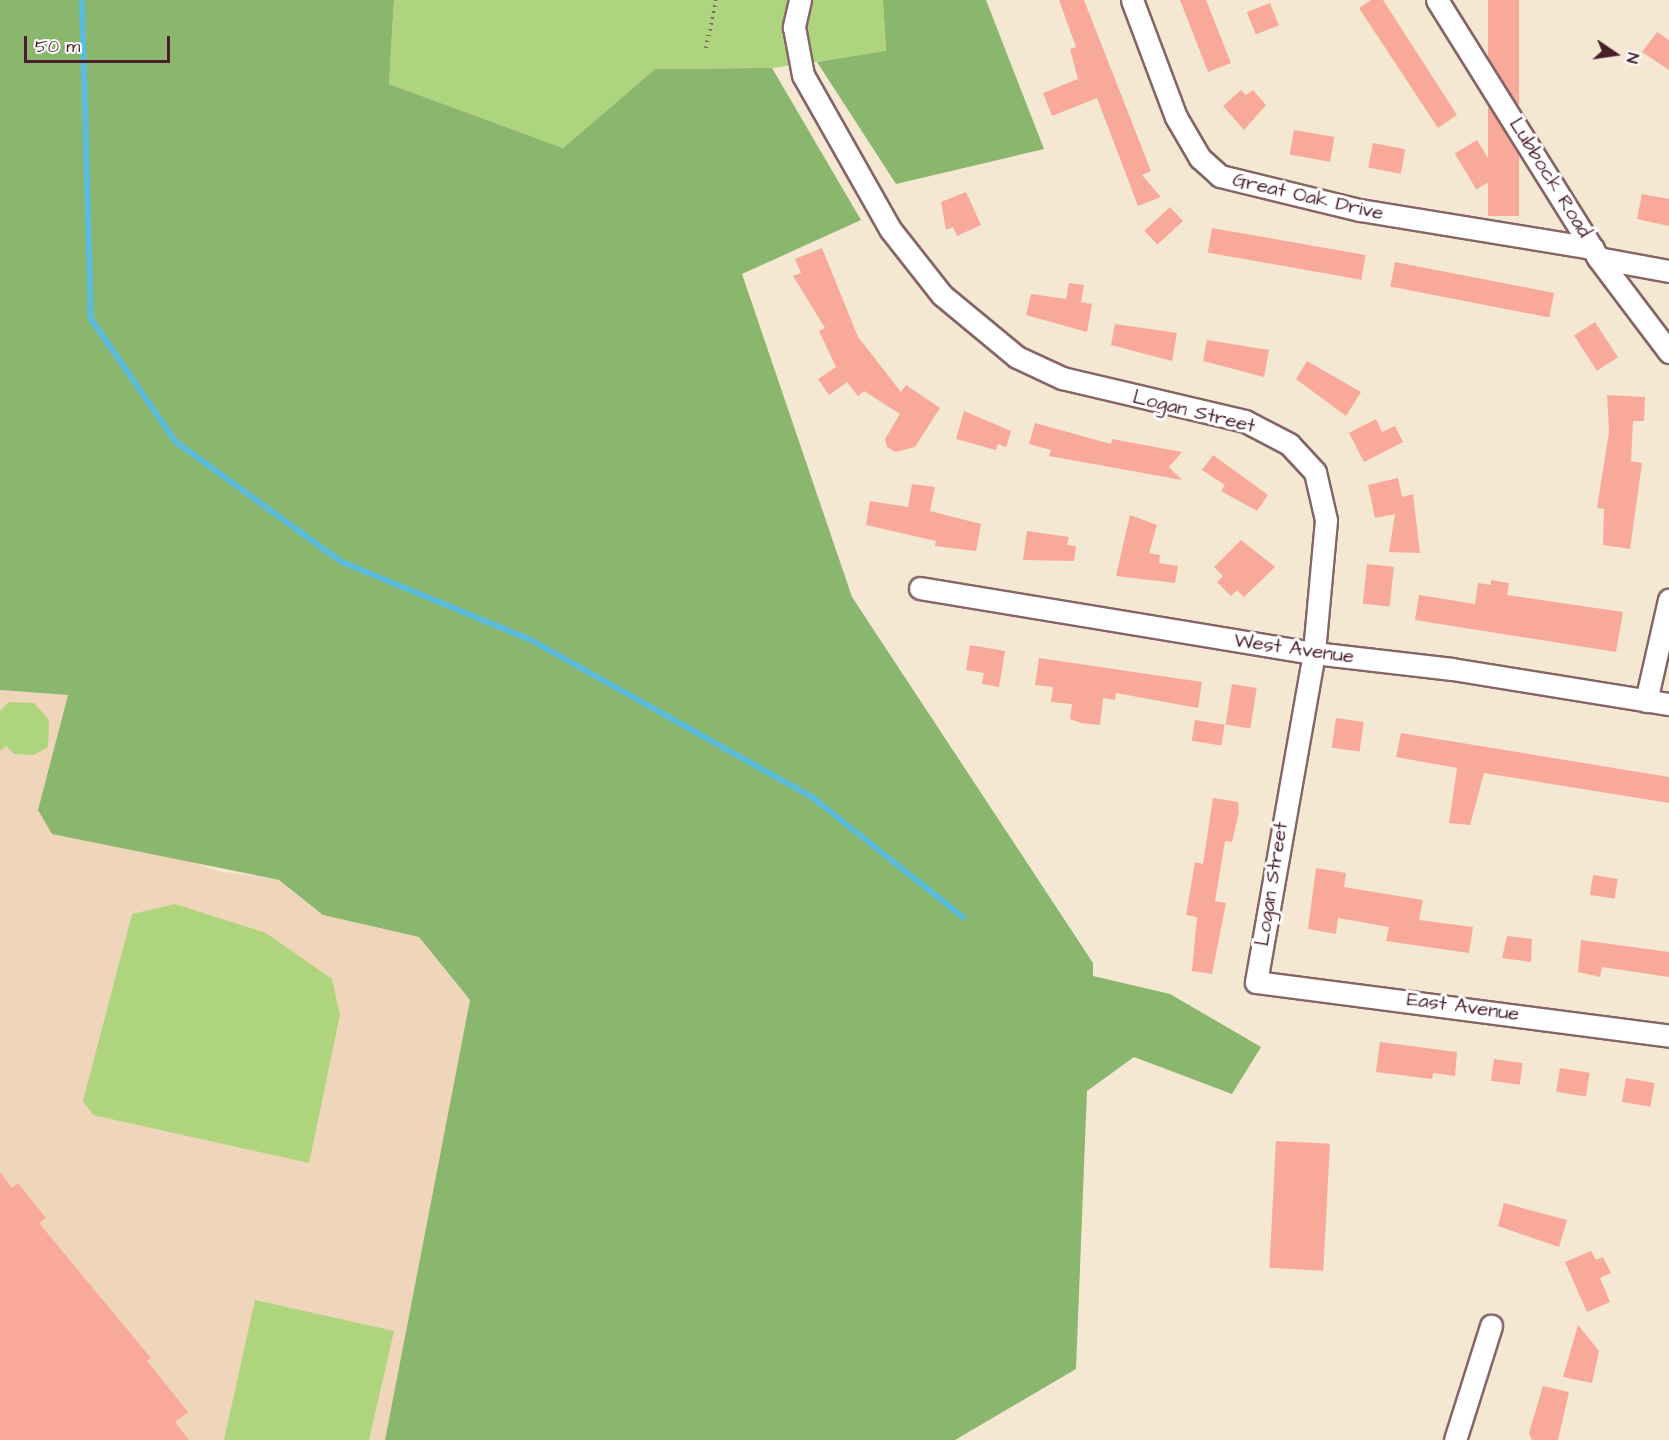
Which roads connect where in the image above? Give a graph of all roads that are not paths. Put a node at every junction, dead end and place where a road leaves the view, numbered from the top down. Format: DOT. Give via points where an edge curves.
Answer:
graph roads {
  1 [pos="800,0"];
  2 [pos="1132,0"];
  3 [pos="1437,0"];
  4 [pos="1596,253"];
  5 [pos="1669,272"];
  6 [pos="1669,352"];
  7 [pos="920,588"];
  8 [pos="1669,600"];
  9 [pos="1314,653"];
  10 [pos="1646,701"];
  11 [pos="1669,704"];
  12 [pos="1256,982"];
  13 [pos="1669,1036"];
  14 [pos="1491,1326"];
  15 [pos="1455,1440"];
  1 -- 9 [label="street, Logan Street" via="794,27 803,75 890,229 942,295 1017,357 1062,378 1245,421 1309,461 1326,520"];
  2 -- 4 [label="street, Great Oak Drive" via="1176,117 1200,158 1220,176 1360,210"];
  3 -- 4 [label="street, Lubbock Road"];
  4 -- 5 [label="street, Great Oak Drive"];
  4 -- 6 [label="street, Lubbock Road"];
  7 -- 9 [label="street, West Avenue"];
  8 -- 10 [label="street"];
  9 -- 10 [label="street, West Avenue" via="1452,669"];
  9 -- 12 [label="street, Logan Street"];
  10 -- 11 [label="street, West Avenue"];
  12 -- 13 [label="street, East Avenue"];
  14 -- 15 [label="street"];
}
